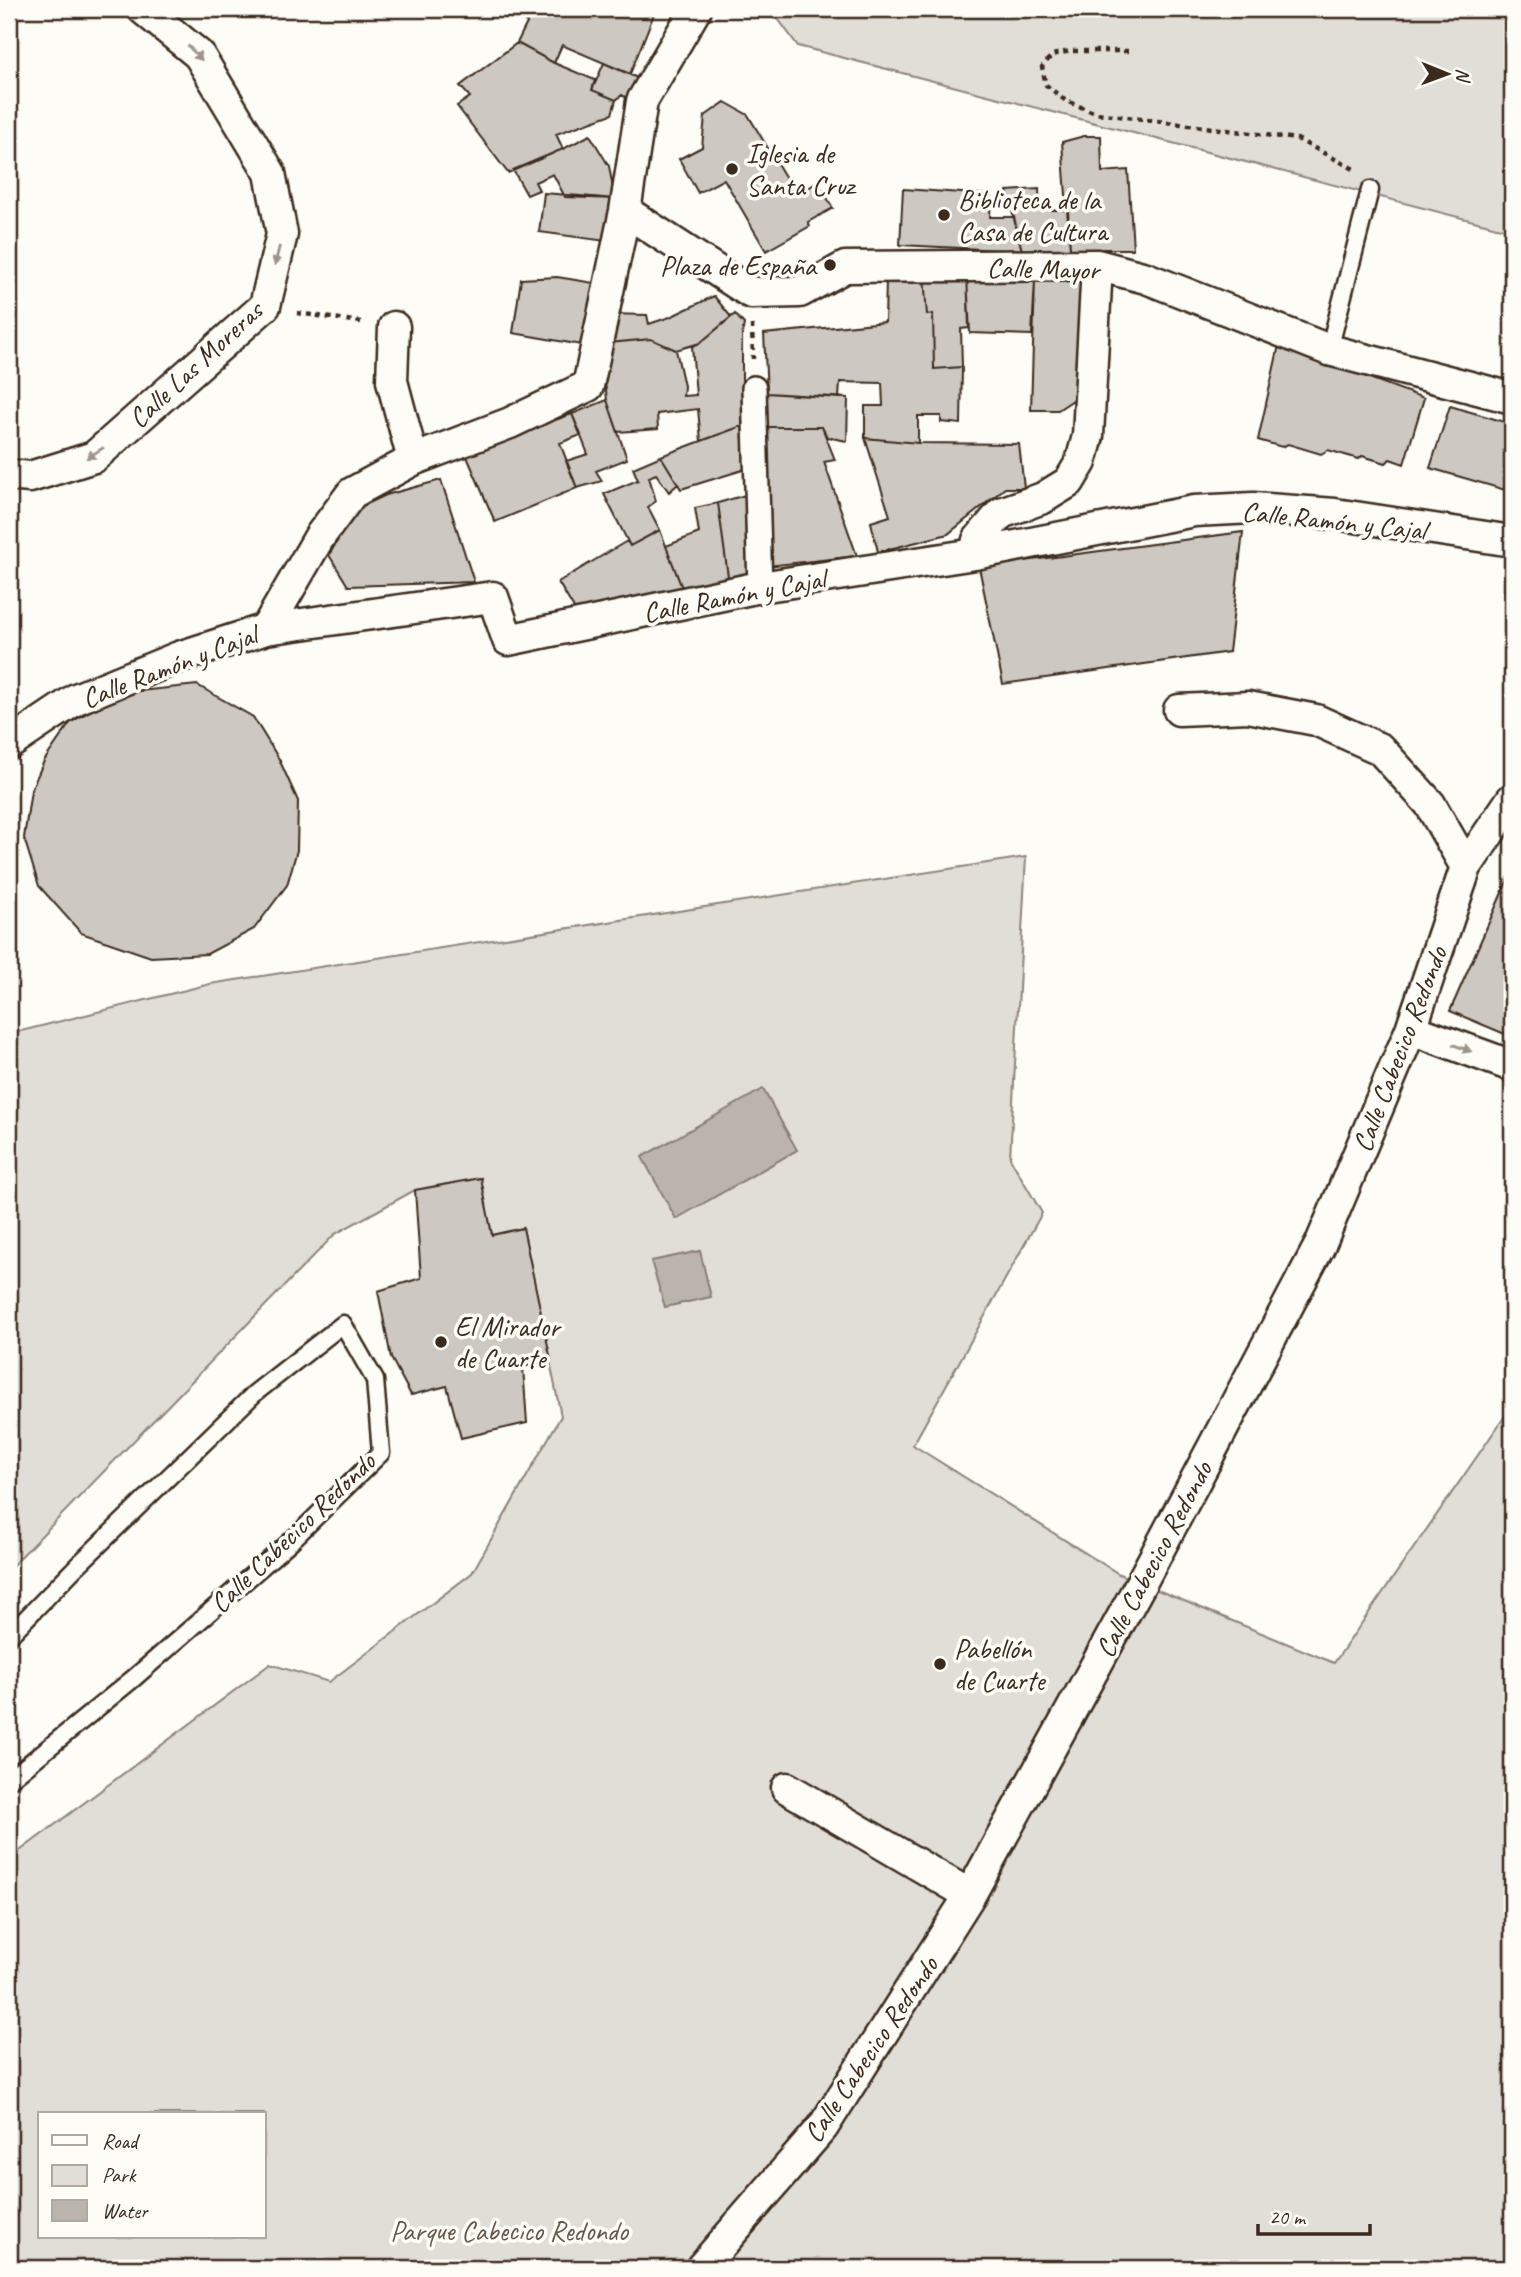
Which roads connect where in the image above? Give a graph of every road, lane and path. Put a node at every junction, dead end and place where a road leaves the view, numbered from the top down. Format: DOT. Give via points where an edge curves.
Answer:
graph roads {
  1 [pos="143,9"];
  2 [pos="696,9"];
  3 [pos="1128,51"];
  4 [pos="1370,190"];
  5 [pos="625,211"];
  6 [pos="1097,265"];
  7 [pos="751,293"];
  8 [pos="265,306"];
  9 [pos="394,327"];
  10 [pos="1329,350"];
  11 [pos="754,388"];
  12 [pos="1512,398"];
  13 [pos="413,460"];
  14 [pos="9,475"];
  15 [pos="1512,541"];
  16 [pos="975,554"];
  17 [pos="760,587"];
  18 [pos="265,629"];
  19 [pos="1179,710"];
  20 [pos="9,744"];
  21 [pos="1512,799"];
  22 [pos="1466,867"];
  23 [pos="1411,1029"];
  24 [pos="1512,1066"];
  25 [pos="9,1636"];
  26 [pos="9,1780"];
  27 [pos="787,1788"];
  28 [pos="970,1895"];
  29 [pos="701,2268"];
  1 -- 8 [label="street, Calle Las Moreras, one-way" via="199,55 270,173 282,234"];
  2 -- 5 [label="street" via="642,101"];
  3 -- 4 [label="path" via="1052,55 1042,67 1046,85 1066,101 1097,113 1297,139 1363,173"];
  4 -- 10 [label="lane"];
  5 -- 7 [label="street"];
  5 -- 13 [label="street" via="588,386 510,424"];
  6 -- 7 [label="street, Calle Mayor" via="845,267 800,292"];
  6 -- 10 [label="street, Calle Mayor" via="1146,278"];
  6 -- 16 [label="street" via="1088,436 1081,462 1069,482 1043,498 1001,513 978,540"];
  7 -- 11 [label="path"];
  8 -- 9 [label="path"];
  8 -- 14 [label="street, Calle Las Moreras, one-way" via="93,457 30,477"];
  9 -- 13 [label="street" via="392,381"];
  10 -- 12 [label="street, Calle Mayor"];
  11 -- 17 [label="street"];
  13 -- 18 [label="street" via="352,493 320,536"];
  15 -- 16 [label="street, Calle Ramón y Cajal" via="1335,514 1254,508 1194,511"];
  16 -- 17 [label="street, Calle Ramón y Cajal"];
  17 -- 18 [label="street, Calle Ramón y Cajal" via="508,640 493,597"];
  18 -- 20 [label="street, Calle Ramón y Cajal" via="179,657 76,699"];
  19 -- 22 [label="street" via="1248,707 1315,720 1380,750 1430,804"];
  21 -- 22 [label="street, Calle Cabecico Redondo"];
  22 -- 23 [label="street, Calle Cabecico Redondo"];
  23 -- 24 [label="street, one-way"];
  23 -- 28 [label="street, Calle Cabecico Redondo" via="1320,1245"];
  25 -- 26 [label="lane, Calle Cabecico Redondo" via="255,1393 343,1324 375,1380 381,1453 291,1541"];
  27 -- 28 [label="street"];
  28 -- 29 [label="street, Calle Cabecico Redondo" via="823,2127"];
}
